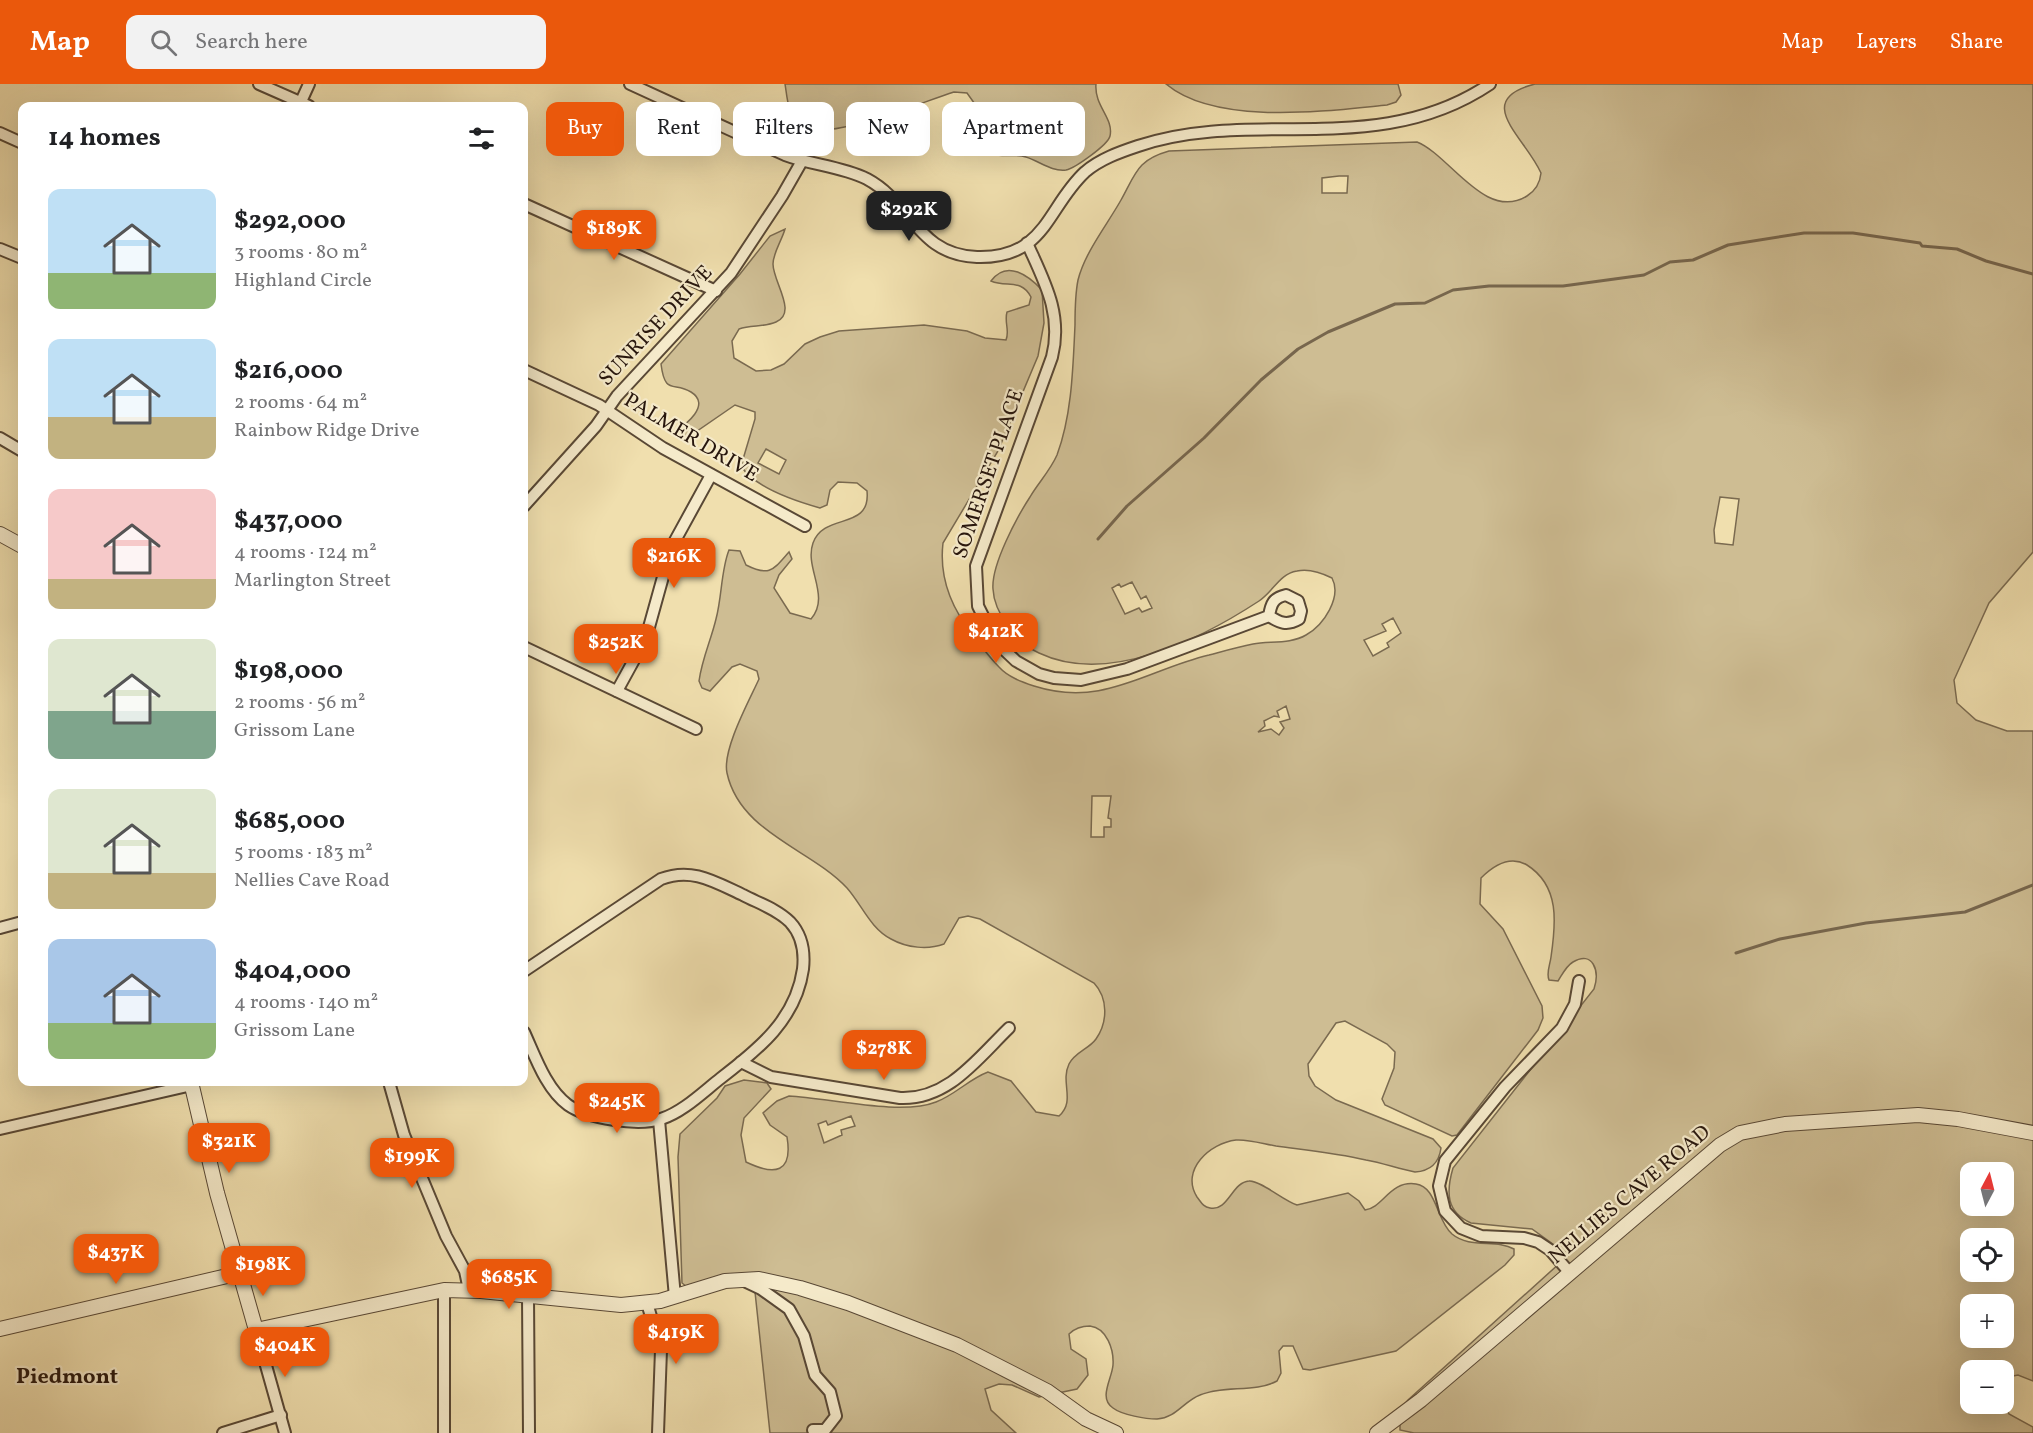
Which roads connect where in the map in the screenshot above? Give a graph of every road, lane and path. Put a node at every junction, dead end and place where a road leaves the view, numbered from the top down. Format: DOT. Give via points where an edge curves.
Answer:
graph roads {
  1 [pos="259,84"];
  2 [pos="309,84"];
  3 [pos="630,84"];
  4 [pos="1490,84"];
  5 [pos="297,102"];
  6 [pos="304,102"];
  7 [pos="0,133"];
  8 [pos="18,141"];
  9 [pos="802,161"];
  10 [pos="528,206"];
  11 [pos="1027,243"];
  12 [pos="0,249"];
  13 [pos="18,256"];
  14 [pos="716,291"];
  15 [pos="528,372"];
  16 [pos="607,410"];
  17 [pos="0,438"];
  18 [pos="18,449"];
  19 [pos="711,475"];
  20 [pos="528,501"];
  21 [pos="806,526"];
  22 [pos="0,534"];
  23 [pos="18,544"];
  24 [pos="1269,616"];
  25 [pos="528,649"];
  26 [pos="617,691"];
  27 [pos="696,729"];
  28 [pos="18,923"];
  29 [pos="0,928"];
  30 [pos="528,968"];
  31 [pos="1579,981"];
  32 [pos="1009,1028"];
  33 [pos="528,1040"];
  34 [pos="741,1062"];
  35 [pos="179,1086"];
  36 [pos="193,1086"];
  37 [pos="390,1086"];
  38 [pos="659,1120"];
  39 [pos="0,1129"];
  40 [pos="2033,1132"];
  41 [pos="240,1273"];
  42 [pos="1570,1273"];
  43 [pos="739,1279"];
  44 [pos="444,1290"];
  45 [pos="469,1290"];
  46 [pos="528,1296"];
  47 [pos="675,1297"];
  48 [pos="647,1303"];
  49 [pos="0,1329"];
  50 [pos="256,1330"];
  51 [pos="281,1415"];
  52 [pos="813,1430"];
  53 [pos="223,1433"];
  54 [pos="285,1433"];
  55 [pos="444,1433"];
  56 [pos="529,1433"];
  57 [pos="658,1433"];
  58 [pos="1116,1433"];
  59 [pos="1377,1433"];
  1 -- 5 [label="street"];
  2 -- 6 [label="street"];
  3 -- 9 [label="street"];
  4 -- 11 [label="street" via="1453,104 1393,123 1324,130 1205,132 1138,146 1085,172 1050,223"];
  7 -- 8 [label="street"];
  9 -- 11 [label="street" via="867,179 890,196 921,234 950,252 986,257"];
  9 -- 14 [label="street, SUNRISE DRIVE" via="752,243"];
  10 -- 14 [label="street"];
  11 -- 24 [label="street, SOMERSET PLACE" via="1051,297 1056,340 979,551 975,591 989,631 1006,653 1023,666 1054,678 1081,680 1127,669"];
  12 -- 13 [label="street"];
  14 -- 16 [label="street, SUNRISE DRIVE"];
  15 -- 16 [label="street, PALMER DRIVE"];
  16 -- 19 [label="street, PALMER DRIVE"];
  16 -- 20 [label="street, SUNRISE DRIVE"];
  17 -- 18 [label="street"];
  19 -- 21 [label="street, PALMER DRIVE"];
  19 -- 26 [label="street" via="671,549 646,638"];
  22 -- 23 [label="street"];
  25 -- 26 [label="street"];
  26 -- 27 [label="street"];
  28 -- 29 [label="street"];
  30 -- 34 [label="street" via="661,879 680,873 704,876 778,913 795,929 802,944 802,980 793,1004 768,1040"];
  31 -- 42 [label="street" via="1575,1004 1562,1028 1505,1087 1445,1161 1439,1186 1445,1211 1461,1228 1481,1236 1538,1242"];
  32 -- 34 [label="street" via="953,1082 919,1098 771,1077"];
  33 -- 38 [label="street" via="550,1086 567,1104 587,1113 629,1122"];
  34 -- 38 [label="street" via="681,1109"];
  35 -- 39 [label="street"];
  36 -- 41 [label="street"];
  37 -- 45 [label="street" via="404,1135 446,1236 465,1270"];
  38 -- 47 [label="street"];
  40 -- 42 [label="street, NELLIES CAVE ROAD" via="1918,1115 1785,1124 1740,1133 1720,1144"];
  41 -- 49 [label="street"];
  41 -- 50 [label="street"];
  42 -- 59 [label="street, NELLIES CAVE ROAD"];
  43 -- 47 [label="street"];
  43 -- 52 [label="street" via="762,1289 789,1309 804,1336 814,1375 831,1392 836,1416 825,1430"];
  43 -- 58 [label="street" via="800,1287 957,1345 1047,1391 1086,1419"];
  44 -- 45 [label="street"];
  44 -- 50 [label="street"];
  44 -- 55 [label="street"];
  45 -- 46 [label="street"];
  46 -- 48 [label="street" via="603,1305"];
  46 -- 56 [label="street"];
  47 -- 48 [label="street"];
  48 -- 57 [label="street" via="661,1350"];
  50 -- 51 [label="street"];
  51 -- 53 [label="street"];
  51 -- 54 [label="street"];
}
